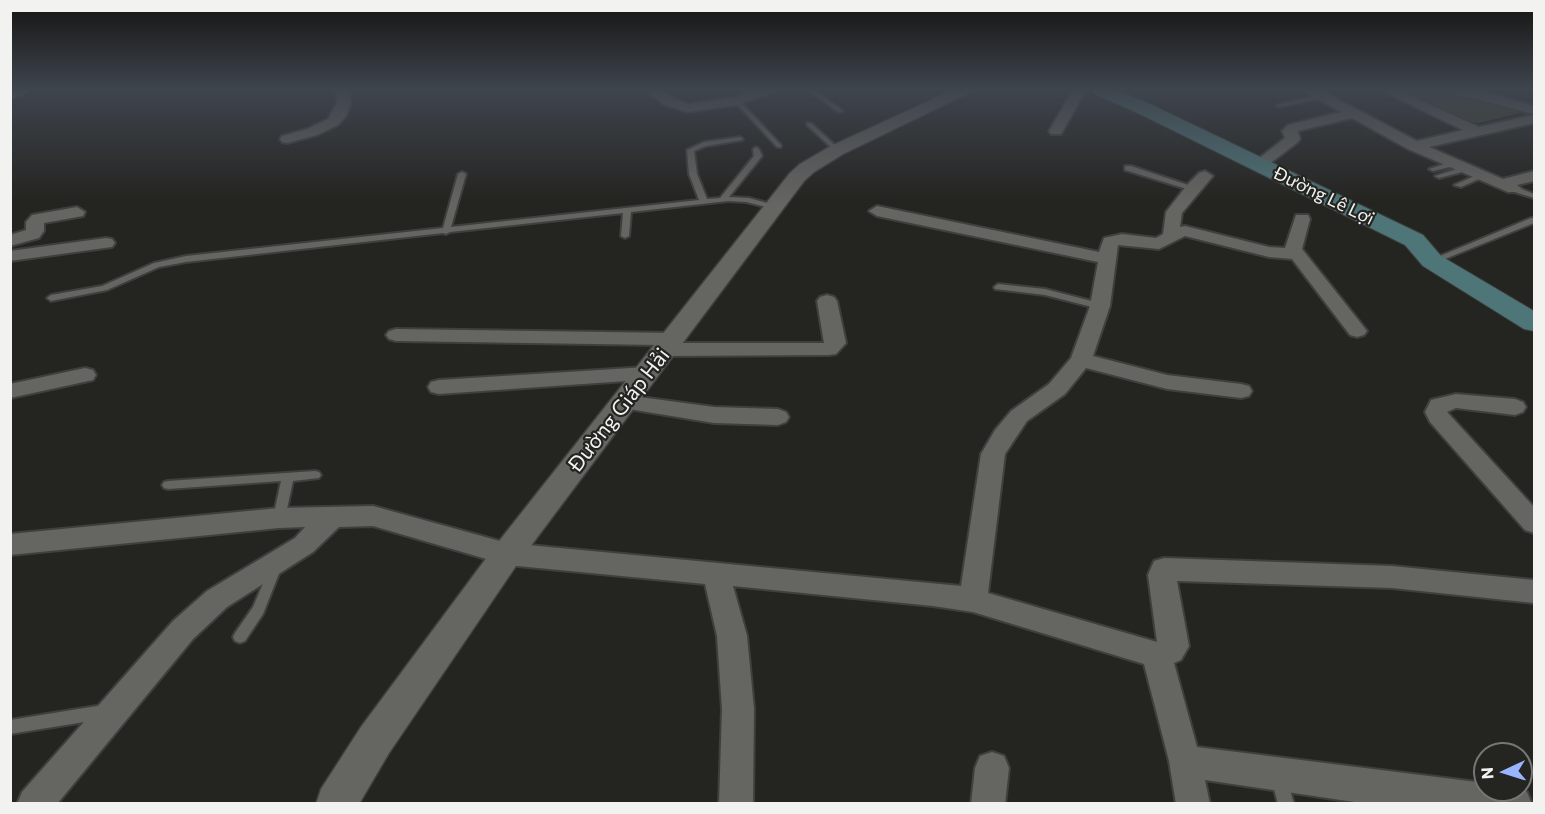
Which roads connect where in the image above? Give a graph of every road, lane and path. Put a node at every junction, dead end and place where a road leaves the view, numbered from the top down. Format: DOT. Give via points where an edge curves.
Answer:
graph roads {
  1 [pos="320,128"];
  2 [pos="763,128"];
  3 [pos="813,128"];
  4 [pos="885,128"];
  5 [pos="1058,128"];
  6 [pos="1184,128"];
  7 [pos="1293,128"];
  8 [pos="1379,128"];
  9 [pos="1470,128"];
  10 [pos="1485,128"];
  11 [pos="1474,130"];
  12 [pos="1056,131"];
  13 [pos="287,139"];
  14 [pos="740,139"];
  15 [pos="779,146"];
  16 [pos="1413,146"];
  17 [pos="756,149"];
  18 [pos="837,150"];
  19 [pos="1259,165"];
  20 [pos="1457,166"];
  21 [pos="1128,168"];
  22 [pos="1433,169"];
  23 [pos="462,174"];
  24 [pos="1205,176"];
  25 [pos="1439,176"];
  26 [pos="1482,176"];
  27 [pos="1534,176"];
  28 [pos="1458,185"];
  29 [pos="1507,186"];
  30 [pos="1192,188"];
  31 [pos="1534,196"];
  32 [pos="722,200"];
  33 [pos="704,202"];
  34 [pos="776,208"];
  35 [pos="627,211"];
  36 [pos="77,212"];
  37 [pos="877,212"];
  38 [pos="1302,219"];
  39 [pos="1534,220"];
  40 [pos="446,232"];
  41 [pos="1172,235"];
  42 [pos="625,236"];
  43 [pos="10,241"];
  44 [pos="106,243"];
  45 [pos="1294,250"];
  46 [pos="10,255"];
  47 [pos="1107,259"];
  48 [pos="1432,261"];
  49 [pos="998,287"];
  50 [pos="51,298"];
  51 [pos="827,301"];
  52 [pos="1100,306"];
  53 [pos="1533,320"];
  54 [pos="1357,331"];
  55 [pos="396,335"];
  56 [pos="670,344"];
  57 [pos="1081,360"];
  58 [pos="647,374"];
  59 [pos="85,375"];
  60 [pos="439,387"];
  61 [pos="10,391"];
  62 [pos="1241,391"];
  63 [pos="625,402"];
  64 [pos="1515,407"];
  65 [pos="778,417"];
  66 [pos="315,476"];
  67 [pos="288,477"];
  68 [pos="168,485"];
  69 [pos="335,515"];
  70 [pos="279,518"];
  71 [pos="1534,522"];
  72 [pos="10,545"];
  73 [pos="507,554"];
  74 [pos="277,563"];
  75 [pos="716,574"];
  76 [pos="1534,591"];
  77 [pos="972,600"];
  78 [pos="240,637"];
  79 [pos="1157,655"];
  80 [pos="115,710"];
  81 [pos="10,727"];
  82 [pos="1185,761"];
  83 [pos="992,768"];
  84 [pos="1278,773"];
  85 [pos="1503,803"];
  86 [pos="34,804"];
  87 [pos="336,804"];
  88 [pos="736,804"];
  89 [pos="988,804"];
  90 [pos="1193,804"];
  91 [pos="1286,804"];
  1 -- 13 [label="street"];
  2 -- 15 [label="lane"];
  3 -- 18 [label="lane"];
  4 -- 18 [label="street, Đường Giáp Hải"];
  5 -- 12 [label="street"];
  6 -- 19 [label="main road, Đường Lê Lợi"];
  7 -- 19 [label="street" via="1289,131 1293,140"];
  8 -- 16 [label="street"];
  9 -- 11 [label="street"];
  10 -- 11 [label="street"];
  11 -- 16 [label="street"];
  14 -- 33 [label="lane" via="690,150 693,174"];
  16 -- 20 [label="street"];
  17 -- 32 [label="lane" via="758,156"];
  18 -- 34 [label="street, Đường Giáp Hải" via="802,173"];
  19 -- 48 [label="main road, Đường Lê Lợi" via="1414,240"];
  20 -- 22 [label="lane"];
  20 -- 25 [label="lane"];
  20 -- 26 [label="street"];
  21 -- 30 [label="lane"];
  23 -- 40 [label="lane"];
  24 -- 30 [label="street"];
  26 -- 28 [label="lane"];
  26 -- 29 [label="street"];
  27 -- 29 [label="street"];
  29 -- 31 [label="lane"];
  30 -- 41 [label="street" via="1174,212"];
  32 -- 33 [label="lane"];
  32 -- 34 [label="lane" via="746,200"];
  33 -- 35 [label="lane"];
  34 -- 56 [label="street, Đường Giáp Hải"];
  35 -- 40 [label="lane"];
  35 -- 42 [label="lane"];
  36 -- 43 [label="street" via="38,219 33,234"];
  37 -- 47 [label="street"];
  38 -- 45 [label="street"];
  39 -- 48 [label="lane"];
  40 -- 50 [label="lane" via="186,259 157,265 104,288"];
  41 -- 45 [label="street" via="1192,232 1282,254 1292,254"];
  41 -- 47 [label="street" via="1155,245 1112,239"];
  44 -- 46 [label="street"];
  45 -- 54 [label="street"];
  47 -- 52 [label="street"];
  48 -- 53 [label="main road, Đường Lê Lợi"];
  49 -- 52 [label="lane" via="1046,292"];
  51 -- 56 [label="street" via="836,343 829,349"];
  52 -- 57 [label="street"];
  55 -- 56 [label="street"];
  56 -- 58 [label="street, Đường Giáp Hải"];
  57 -- 62 [label="street" via="1167,382"];
  57 -- 77 [label="street" via="1057,388 1019,416 993,454"];
  58 -- 60 [label="street"];
  58 -- 63 [label="street, Đường Giáp Hải"];
  59 -- 61 [label="street"];
  63 -- 65 [label="street" via="714,415"];
  63 -- 73 [label="street, Đường Giáp Hải"];
  64 -- 71 [label="street" via="1456,401 1438,405 1436,412"];
  66 -- 67 [label="lane"];
  67 -- 68 [label="lane"];
  67 -- 70 [label="lane"];
  69 -- 70 [label="street"];
  69 -- 73 [label="street" via="373,516"];
  69 -- 74 [label="street"];
  70 -- 72 [label="street"];
  73 -- 75 [label="street"];
  73 -- 87 [label="street, Đường Giáp Hải" via="375,740"];
  74 -- 78 [label="lane" via="258,610"];
  74 -- 80 [label="street" via="209,605"];
  75 -- 77 [label="street"];
  75 -- 88 [label="street" via="732,636 738,709"];
  76 -- 79 [label="street" via="1392,577 1164,569 1174,646"];
  77 -- 79 [label="street"];
  79 -- 82 [label="street"];
  80 -- 81 [label="lane"];
  80 -- 86 [label="street"];
  82 -- 84 [label="street"];
  82 -- 90 [label="street"];
  83 -- 89 [label="street"];
  84 -- 85 [label="street"];
  84 -- 91 [label="lane"];
}
